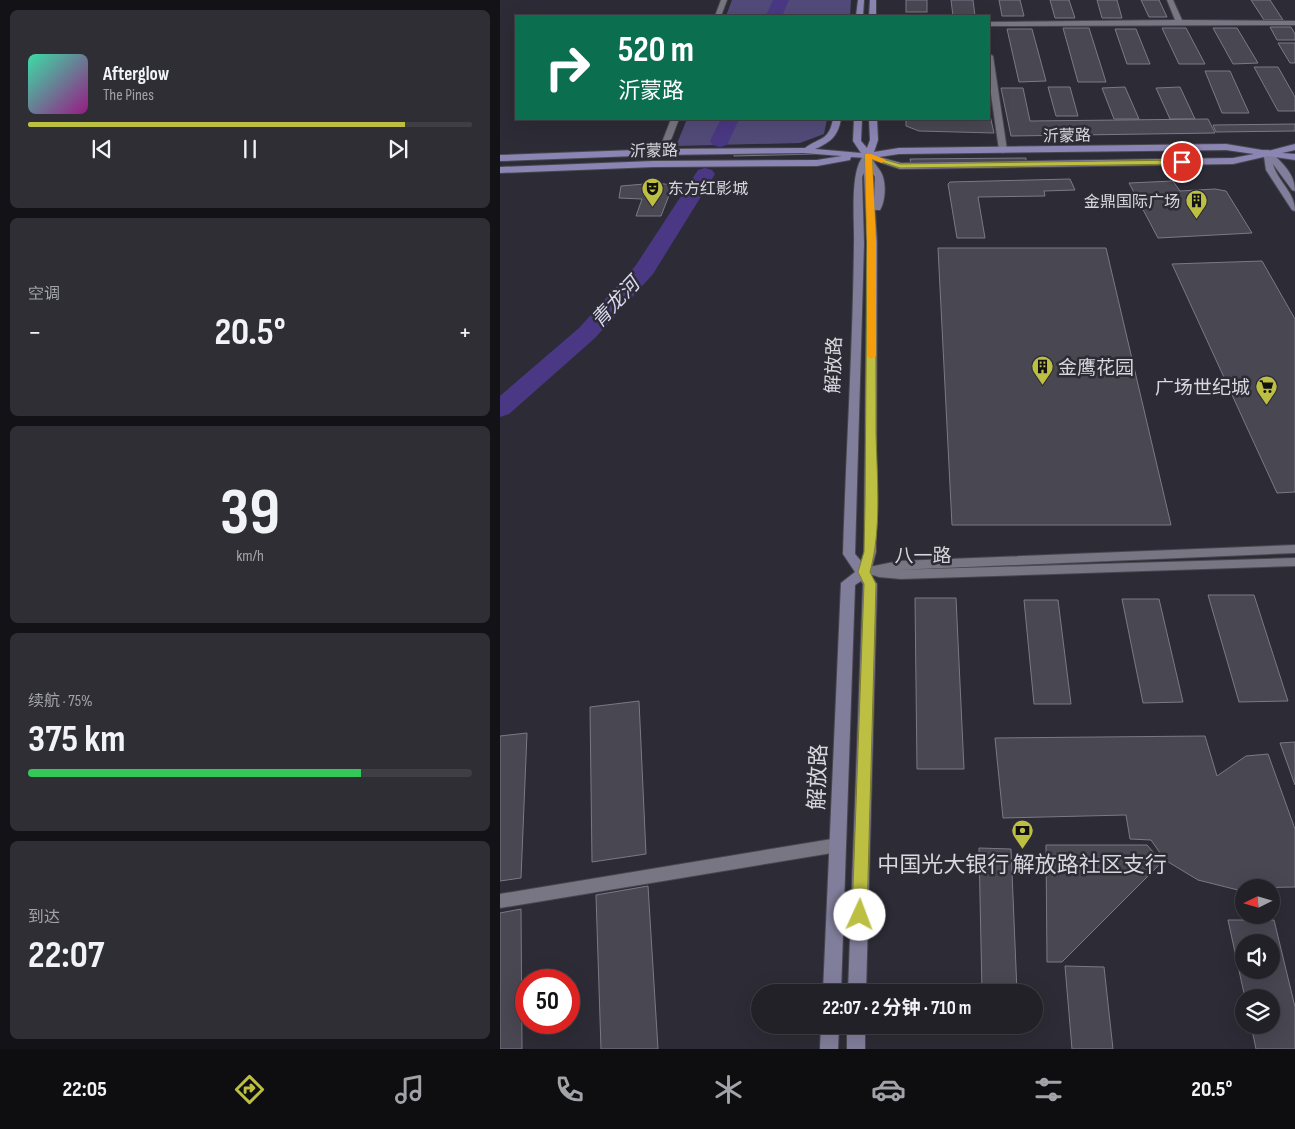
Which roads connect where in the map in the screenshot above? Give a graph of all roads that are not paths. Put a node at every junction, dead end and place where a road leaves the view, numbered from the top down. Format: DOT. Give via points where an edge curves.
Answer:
graph roads {
  1 [pos="724,0"];
  2 [pos="861,0"];
  3 [pos="873,0"];
  4 [pos="1170,0"];
  5 [pos="718,15"];
  6 [pos="860,15"];
  7 [pos="873,15"];
  8 [pos="1180,22"];
  9 [pos="1295,23"];
  10 [pos="990,24"];
  11 [pos="990,63"];
  12 [pos="675,120"];
  13 [pos="837,120"];
  14 [pos="858,120"];
  15 [pos="873,120"];
  16 [pos="664,145"];
  17 [pos="1295,147"];
  18 [pos="803,150"];
  19 [pos="1003,150"];
  20 [pos="1266,152"];
  21 [pos="868,156"];
  22 [pos="1295,157"];
  23 [pos="500,158"];
  24 [pos="500,170"];
  25 [pos="1295,188"];
  26 [pos="1295,208"];
  27 [pos="1295,550"];
  28 [pos="1295,562"];
  29 [pos="864,572"];
  30 [pos="838,845"];
  31 [pos="500,901"];
  32 [pos="832,984"];
  33 [pos="857,984"];
  34 [pos="830,1034"];
  35 [pos="856,1034"];
  36 [pos="829,1049"];
  37 [pos="856,1049"];
  1 -- 5 [label="street"];
  2 -- 6 [label="main road"];
  3 -- 7 [label="main road"];
  4 -- 8 [label="street"];
  8 -- 9 [label="street"];
  8 -- 10 [label="street"];
  11 -- 19 [label="street"];
  12 -- 16 [label="street"];
  13 -- 18 [label="main road" via="836,132 830,140"];
  14 -- 21 [label="main road, 解放路" via="857,141"];
  15 -- 21 [label="main road, 解放路" via="874,140"];
  17 -- 20 [label="main road, 沂蒙路"];
  18 -- 21 [label="main road, 沂蒙路"];
  18 -- 23 [label="main road, 沂蒙路"];
  19 -- 20 [label="main road, 沂蒙路" via="1226,147"];
  19 -- 21 [label="main road, 沂蒙路" via="898,151"];
  20 -- 21 [label="main road, 沂蒙路" via="1233,161 909,166"];
  20 -- 22 [label="main road, 沂蒙路"];
  20 -- 25 [label="main road"];
  20 -- 26 [label="main road" via="1270,170"];
  21 -- 24 [label="main road, 沂蒙路" via="817,162"];
  21 -- 29 [label="main road, 解放路" via="871,504 870,552"];
  21 -- 29 [label="main road, 解放路" via="858,177 859,243 849,507 849,554"];
  27 -- 29 [label="street, 八一路" via="899,565"];
  28 -- 29 [label="street, 八一路" via="901,575"];
  29 -- 30 [label="main road, 解放路" via="848,583"];
  29 -- 33 [label="main road, 解放路" via="870,584"];
  30 -- 31 [label="street"];
  30 -- 32 [label="main road, 解放路"];
  34 -- 36 [label="main road"];
  35 -- 37 [label="main road"];
}
